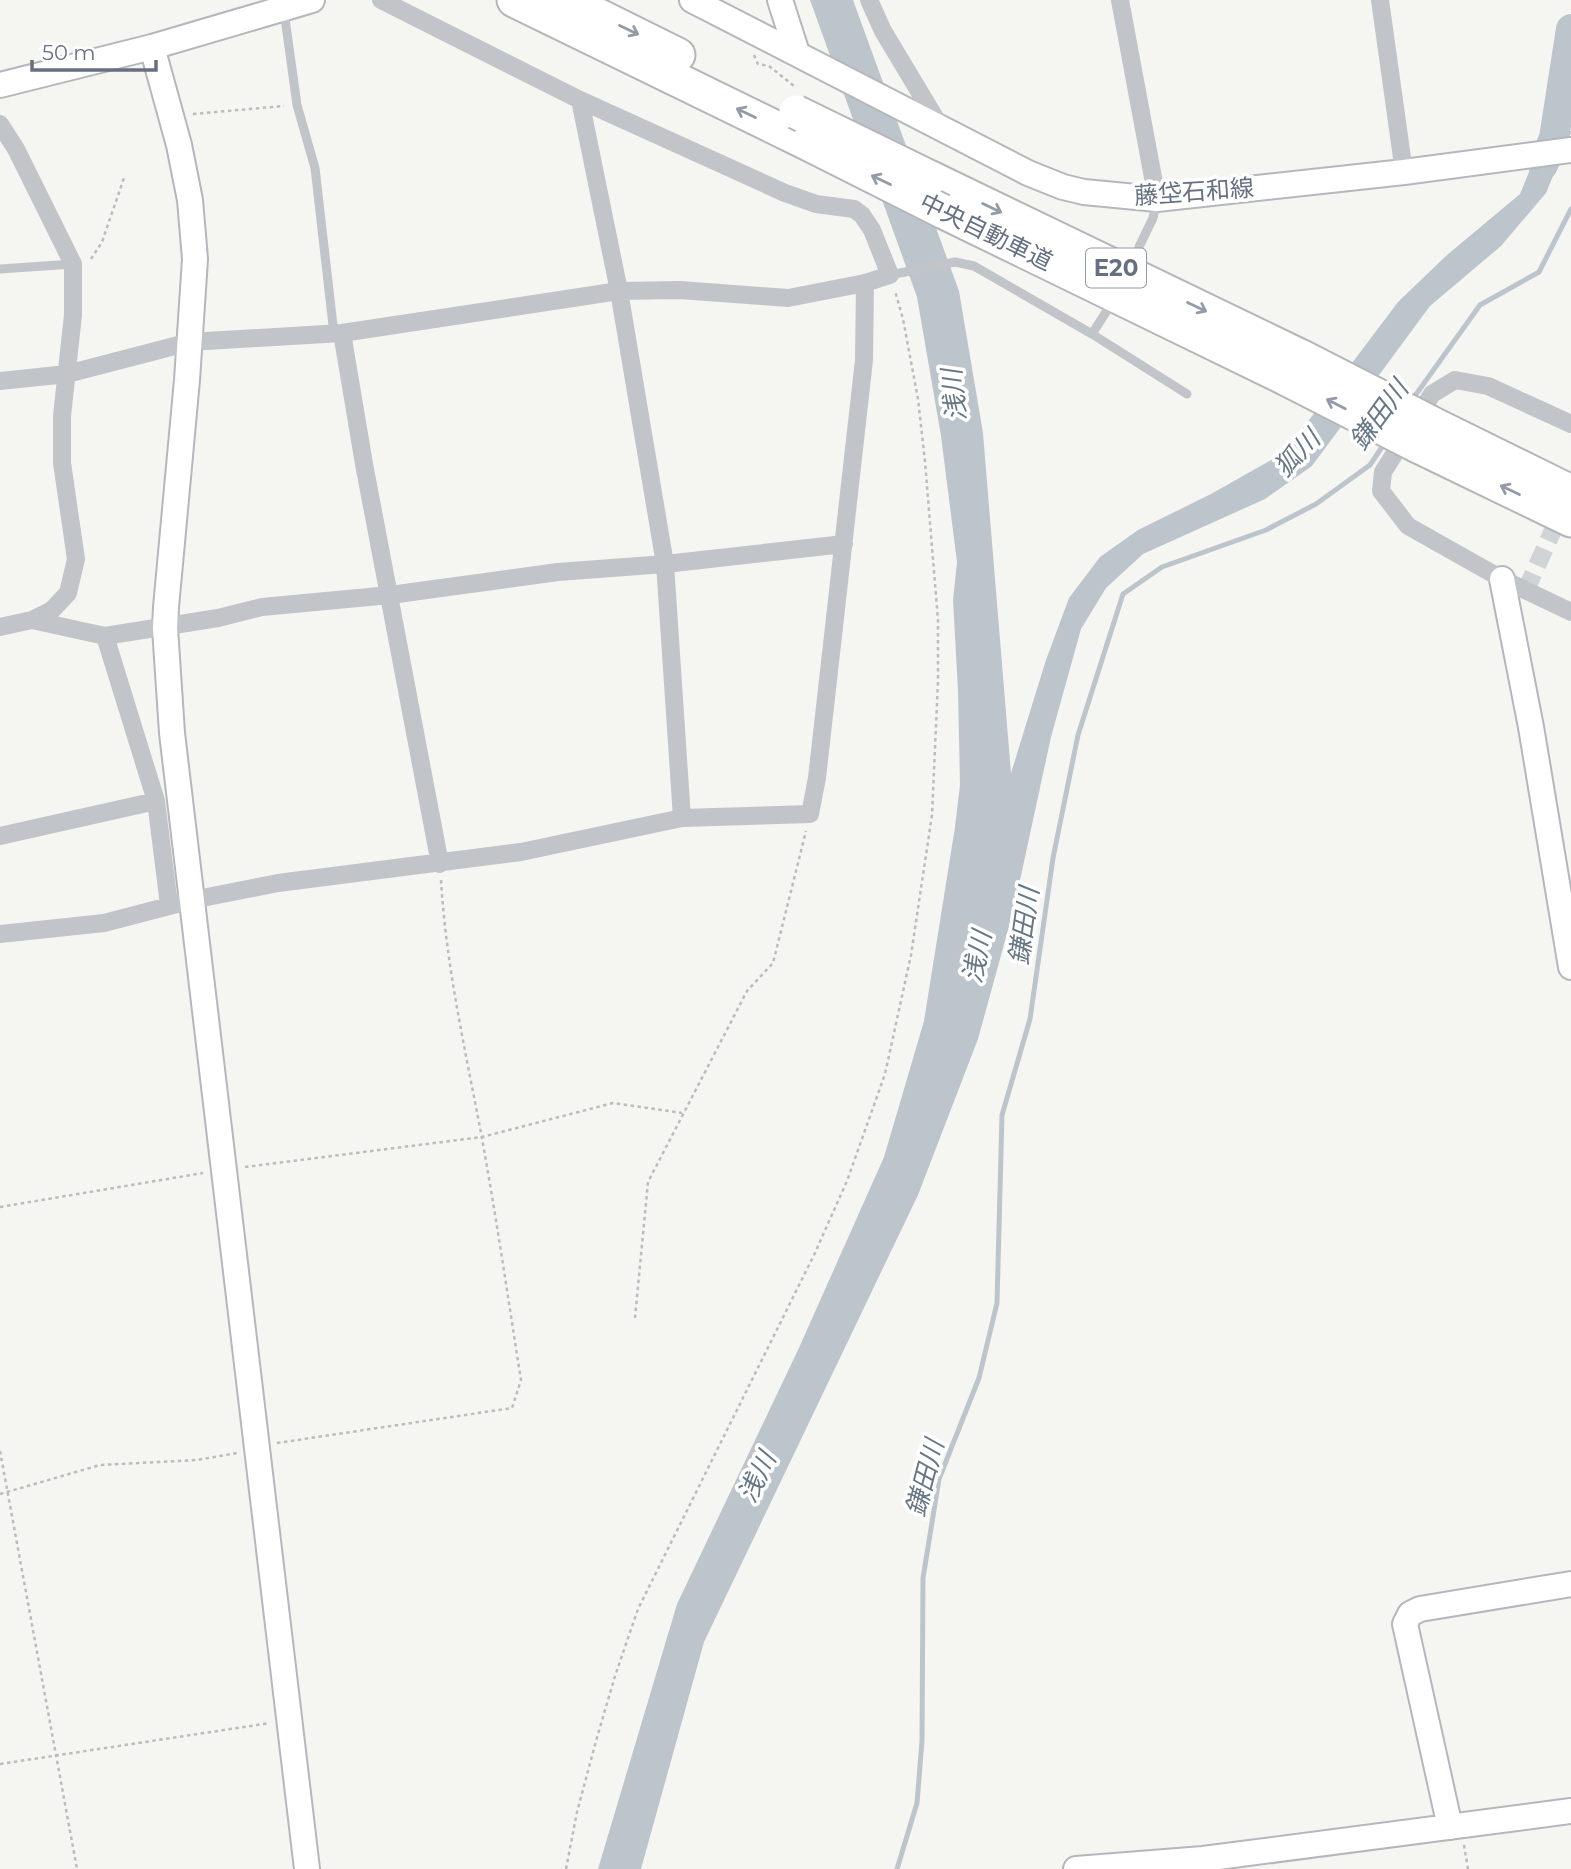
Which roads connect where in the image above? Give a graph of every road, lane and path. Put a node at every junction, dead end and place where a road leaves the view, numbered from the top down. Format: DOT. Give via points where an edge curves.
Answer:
graph roads {
  1 [pos="312,0"];
  2 [pos="381,0"];
  3 [pos="514,0"];
  4 [pos="567,0"];
  5 [pos="692,0"];
  6 [pos="780,0"];
  7 [pos="870,0"];
  8 [pos="1121,0"];
  9 [pos="1380,0"];
  10 [pos="284,10"];
  11 [pos="152,47"];
  12 [pos="797,53"];
  13 [pos="0,85"];
  14 [pos="580,100"];
  15 [pos="297,105"];
  16 [pos="171,116"];
  17 [pos="0,124"];
  18 [pos="940,126"];
  19 [pos="1571,150"];
  20 [pos="1404,172"];
  21 [pos="124,178"];
  22 [pos="1157,199"];
  23 [pos="1139,247"];
  24 [pos="73,264"];
  25 [pos="0,269"];
  26 [pos="896,274"];
  27 [pos="865,283"];
  28 [pos="619,291"];
  29 [pos="1106,312"];
  30 [pos="338,333"];
  31 [pos="1092,334"];
  32 [pos="190,342"];
  33 [pos="1295,368"];
  34 [pos="67,374"];
  35 [pos="0,381"];
  36 [pos="1187,394"];
  37 [pos="1571,424"];
  38 [pos="1425,434"];
  39 [pos="1571,492"];
  40 [pos="1571,520"];
  41 [pos="844,544"];
  42 [pos="665,564"];
  43 [pos="1502,579"];
  44 [pos="390,594"];
  45 [pos="1571,612"];
  46 [pos="32,620"];
  47 [pos="0,626"];
  48 [pos="165,628"];
  49 [pos="105,636"];
  50 [pos="156,801"];
  51 [pos="810,814"];
  52 [pos="682,818"];
  53 [pos="0,836"];
  54 [pos="440,864"];
  55 [pos="181,902"];
  56 [pos="0,934"];
  57 [pos="1571,967"];
  58 [pos="682,1114"];
  59 [pos="482,1137"];
  60 [pos="222,1170"];
  61 [pos="0,1207"];
  62 [pos="635,1318"];
  63 [pos="256,1447"];
  64 [pos="0,1451"];
  65 [pos="7,1493"];
  66 [pos="0,1494"];
  67 [pos="1571,1584"];
  68 [pos="290,1720"];
  69 [pos="56,1754"];
  70 [pos="0,1764"];
  71 [pos="1571,1811"];
  72 [pos="1450,1827"];
  73 [pos="1204,1864"];
  74 [pos="77,1869"];
  75 [pos="307,1869"];
  76 [pos="566,1869"];
  77 [pos="1076,1869"];
  1 -- 10 [label="street"];
  2 -- 14 [label="street"];
  33 -- 3 [label="highway, 中央自動車道 / E20, one-way, bridge" via="942,211"];
  4 -- 33 [label="highway, 中央自動車道 / E20, one-way, bridge" via="931,178"];
  5 -- 12 [label="street, 藤垈石和線"];
  6 -- 12 [label="street"];
  7 -- 18 [label="street" via="883,31"];
  8 -- 22 [label="street"];
  9 -- 20 [label="street"];
  10 -- 11 [label="street"];
  10 -- 15 [label="lane"];
  11 -- 13 [label="street"];
  11 -- 16 [label="street"];
  12 -- 18 [label="street, 藤垈石和線"];
  14 -- 26 [label="street" via="785,193 816,204 854,209 872,230"];
  14 -- 28 [label="street"];
  15 -- 16 [label="path"];
  15 -- 30 [label="lane" via="315,168"];
  16 -- 32 [label="street" via="190,200 194,247"];
  17 -- 24 [label="street"];
  18 -- 22 [label="street, 藤垈石和線" via="1063,187"];
  19 -- 20 [label="street, 藤垈石和線"];
  20 -- 22 [label="street, 藤垈石和線"];
  21 -- 24 [label="path" via="102,242 89,260"];
  22 -- 23 [label="lane"];
  24 -- 25 [label="lane"];
  24 -- 34 [label="street"];
  26 -- 27 [label="street"];
  26 -- 31 [label="lane" via="955,261 974,266"];
  26 -- 76 [label="path" via="918,399 938,620 932,815 911,955 885,1074 847,1181 638,1609 596,1741"];
  27 -- 28 [label="street" via="788,298 680,290"];
  27 -- 41 [label="street" via="863,360"];
  28 -- 30 [label="street"];
  28 -- 42 [label="street"];
  29 -- 31 [label="lane"];
  30 -- 32 [label="street"];
  30 -- 44 [label="street"];
  31 -- 36 [label="lane"];
  32 -- 34 [label="street"];
  32 -- 48 [label="street"];
  33 -- 38 [label="highway, 中央自動車道 / E20, bridge"];
  34 -- 35 [label="street"];
  34 -- 46 [label="street" via="62,463 76,559 68,593 52,610"];
  37 -- 43 [label="street" via="1488,386 1455,380 1433,394 1382,472 1381,491 1408,526"];
  38 -- 39 [label="highway, 中央自動車道 / E20"];
  40 -- 38 [label="highway, 中央自動車道 / E20, one-way"];
  41 -- 42 [label="street"];
  41 -- 51 [label="street"];
  42 -- 44 [label="street" via="558,572"];
  42 -- 52 [label="street"];
  43 -- 45 [label="street"];
  43 -- 57 [label="street"];
  44 -- 48 [label="street" via="262,607"];
  44 -- 54 [label="street"];
  46 -- 47 [label="street"];
  46 -- 49 [label="street"];
  48 -- 49 [label="street"];
  48 -- 55 [label="street"];
  49 -- 50 [label="street"];
  50 -- 53 [label="street"];
  50 -- 55 [label="street"];
  51 -- 52 [label="street"];
  51 -- 58 [label="path" via="773,963 747,991"];
  52 -- 54 [label="street" via="522,852"];
  54 -- 55 [label="street" via="278,883"];
  54 -- 59 [label="path" via="443,918"];
  55 -- 56 [label="street" via="104,923"];
  55 -- 60 [label="street"];
  58 -- 59 [label="path" via="613,1103"];
  58 -- 62 [label="path" via="648,1182"];
  59 -- 60 [label="path"];
  59 -- 63 [label="path" via="521,1380 512,1408"];
  60 -- 61 [label="path"];
  60 -- 63 [label="street"];
  63 -- 65 [label="path" via="197,1460 100,1465"];
  63 -- 68 [label="street"];
  64 -- 65 [label="path"];
  65 -- 66 [label="path"];
  65 -- 69 [label="path"];
  67 -- 72 [label="street" via="1420,1609 1410,1614 1405,1624"];
  68 -- 69 [label="path"];
  68 -- 75 [label="street"];
  69 -- 70 [label="path"];
  69 -- 74 [label="path"];
  71 -- 72 [label="street"];
  72 -- 73 [label="street"];
  73 -- 77 [label="street"];
}
